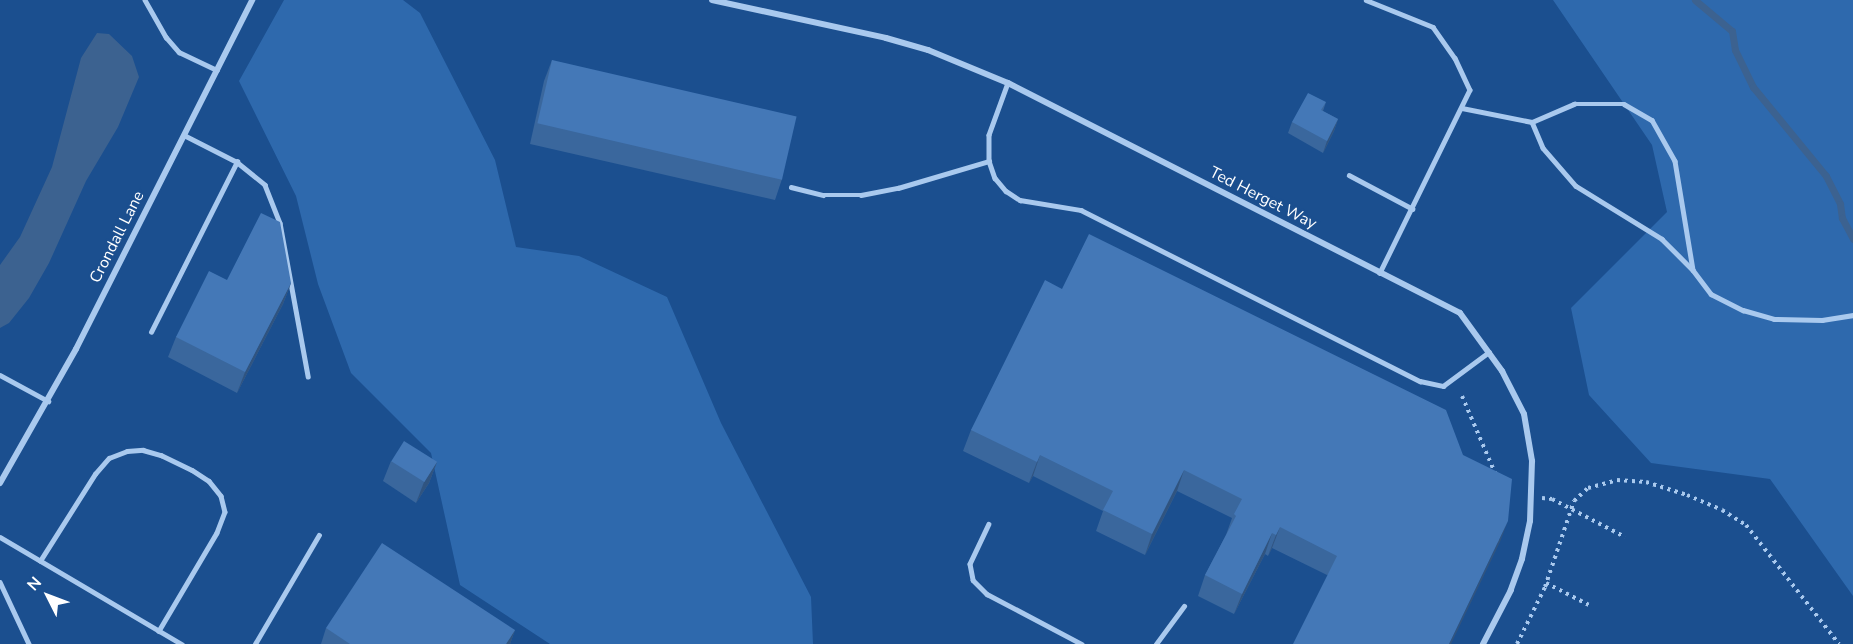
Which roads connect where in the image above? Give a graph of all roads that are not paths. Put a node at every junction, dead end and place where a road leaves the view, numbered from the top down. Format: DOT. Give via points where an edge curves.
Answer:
graph roads {
  1 [pos="145,0"];
  2 [pos="252,0"];
  3 [pos="712,0"];
  4 [pos="1366,0"];
  5 [pos="216,70"];
  6 [pos="1008,83"];
  7 [pos="1462,108"];
  8 [pos="1532,122"];
  9 [pos="184,135"];
  10 [pos="989,161"];
  11 [pos="237,162"];
  12 [pos="1349,175"];
  13 [pos="791,187"];
  14 [pos="1413,209"];
  15 [pos="1693,270"];
  16 [pos="1380,273"];
  17 [pos="1853,315"];
  18 [pos="151,332"];
  19 [pos="1489,352"];
  20 [pos="0,375"];
  21 [pos="308,376"];
  22 [pos="48,401"];
  23 [pos="0,483"];
  24 [pos="988,524"];
  25 [pos="319,534"];
  26 [pos="0,537"];
  27 [pos="40,561"];
  28 [pos="0,582"];
  29 [pos="1184,606"];
  30 [pos="159,631"];
  31 [pos="29,644"];
  32 [pos="182,644"];
  33 [pos="255,644"];
  34 [pos="1082,644"];
  35 [pos="1156,644"];
  36 [pos="1483,644"];
  1 -- 5 [label="lane" via="179,52"];
  2 -- 5 [label="street, Crondall Lane"];
  3 -- 6 [label="street, Ted Herget Way" via="886,38 928,50"];
  4 -- 7 [label="lane" via="1433,27 1455,58 1470,90"];
  5 -- 9 [label="street, Crondall Lane"];
  6 -- 10 [label="lane" via="989,135"];
  6 -- 16 [label="street, Ted Herget Way"];
  7 -- 8 [label="lane"];
  7 -- 14 [label="lane"];
  8 -- 15 [label="lane" via="1543,148 1576,186 1662,239"];
  8 -- 15 [label="lane" via="1574,104 1624,104 1652,120 1675,161"];
  9 -- 11 [label="lane"];
  9 -- 22 [label="street, Crondall Lane"];
  10 -- 13 [label="lane" via="861,195 823,195"];
  10 -- 19 [label="lane" via="995,178 1020,200 1081,210 1420,381 1443,386"];
  11 -- 18 [label="lane"];
  11 -- 21 [label="lane" via="265,185 280,223"];
  12 -- 14 [label="lane"];
  14 -- 16 [label="lane"];
  15 -- 17 [label="lane" via="1711,294 1743,310 1774,319 1822,320"];
  16 -- 19 [label="street, Ted Herget Way" via="1460,313"];
  19 -- 36 [label="street, Ted Herget Way" via="1524,414 1532,461 1530,521 1522,559"];
  20 -- 22 [label="lane"];
  22 -- 23 [label="street, Crondall Lane"];
  24 -- 34 [label="lane" via="970,564 973,580 987,594"];
  25 -- 33 [label="lane"];
  26 -- 27 [label="lane"];
  27 -- 30 [label="lane"];
  27 -- 30 [label="lane" via="95,474 110,458 143,450 192,470 209,482 220,496 225,512 217,533"];
  28 -- 31 [label="lane"];
  29 -- 35 [label="lane"];
  30 -- 32 [label="lane"];
}
